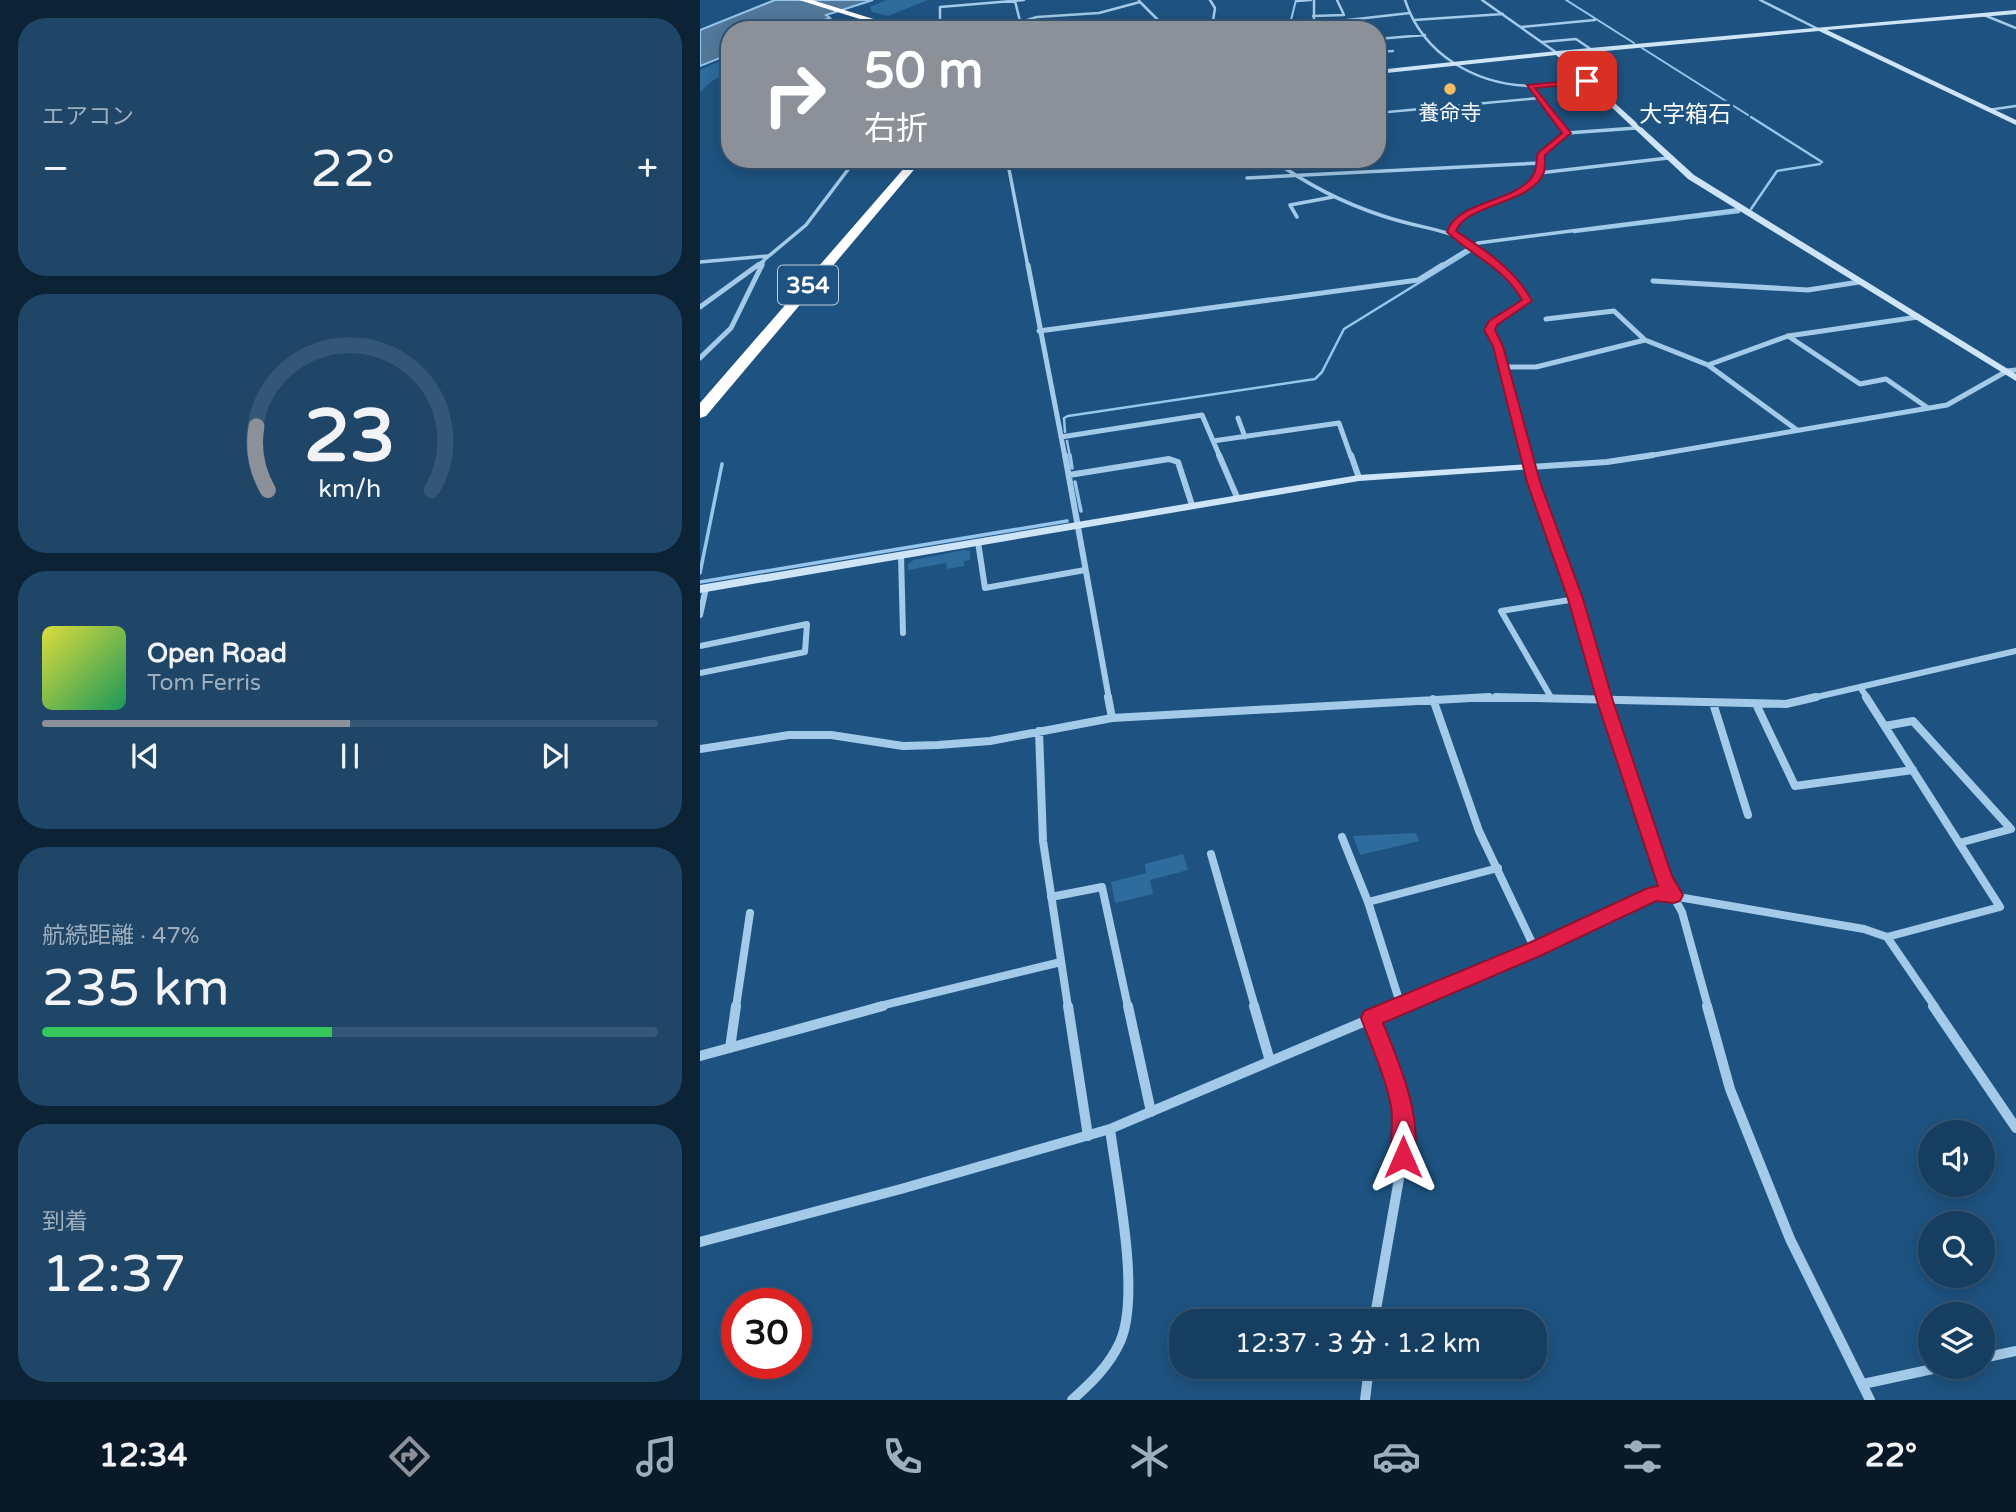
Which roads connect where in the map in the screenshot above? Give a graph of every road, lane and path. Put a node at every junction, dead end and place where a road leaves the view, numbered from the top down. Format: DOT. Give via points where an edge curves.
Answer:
graph roads {
  1 [pos="803,0"];
  2 [pos="816,0"];
  3 [pos="1024,0"];
  4 [pos="1210,0"];
  5 [pos="1313,0"];
  6 [pos="1337,0"];
  7 [pos="1405,0"];
  8 [pos="1482,0"];
  9 [pos="1759,0"];
  10 [pos="1015,1"];
  11 [pos="1139,1"];
  12 [pos="1297,1"];
  13 [pos="2016,12"];
  14 [pos="1409,13"];
  15 [pos="1503,14"];
  16 [pos="1984,15"];
  17 [pos="1313,16"];
  18 [pos="882,20"];
  19 [pos="1414,20"];
  20 [pos="1595,20"];
  21 [pos="885,21"];
  22 [pos="940,21"];
  23 [pos="1020,21"];
  24 [pos="1159,21"];
  25 [pos="1213,21"];
  26 [pos="1312,21"];
  27 [pos="1332,21"];
  28 [pos="1520,27"];
  29 [pos="2016,28"];
  30 [pos="1820,30"];
  31 [pos="1425,35"];
  32 [pos="1386,38"];
  33 [pos="1541,42"];
  34 [pos="1592,50"];
  35 [pos="1386,51"];
  36 [pos="1393,51"];
  37 [pos="1557,53"];
  38 [pos="1455,65"];
  39 [pos="1386,70"];
  40 [pos="1587,81"];
  41 [pos="1530,86"];
  42 [pos="1539,98"];
  43 [pos="2016,106"];
  44 [pos="1989,110"];
  45 [pos="1386,112"];
  46 [pos="2016,123"];
  47 [pos="1636,128"];
  48 [pos="1567,133"];
  49 [pos="1668,158"];
  50 [pos="1540,163"];
  51 [pos="849,168"];
  52 [pos="898,168"];
  53 [pos="910,168"];
  54 [pos="1009,168"];
  55 [pos="1283,168"];
  56 [pos="1539,173"];
  57 [pos="1291,174"];
  58 [pos="1247,178"];
  59 [pos="1333,198"];
  60 [pos="1743,209"];
  61 [pos="1297,217"];
  62 [pos="1451,232"];
  63 [pos="1474,246"];
  64 [pos="768,256"];
  65 [pos="700,262"];
  66 [pos="763,262"];
  67 [pos="1653,281"];
  68 [pos="1859,282"];
  69 [pos="700,307"];
  70 [pos="1918,317"];
  71 [pos="1546,319"];
  72 [pos="1039,331"];
  73 [pos="1788,336"];
  74 [pos="1645,340"];
  75 [pos="700,358"];
  76 [pos="1708,365"];
  77 [pos="1504,367"];
  78 [pos="2011,371"];
  79 [pos="2016,378"];
  80 [pos="700,396"];
  81 [pos="1928,409"];
  82 [pos="700,413"];
  83 [pos="1238,418"];
  84 [pos="1797,430"];
  85 [pos="1245,436"];
  86 [pos="1061,437"];
  87 [pos="1213,441"];
  88 [pos="1530,467"];
  89 [pos="1069,475"];
  90 [pos="1359,478"];
  91 [pos="1237,497"];
  92 [pos="1192,505"];
  93 [pos="1077,524"];
  94 [pos="978,542"];
  95 [pos="901,555"];
  96 [pos="1085,570"];
  97 [pos="703,589"];
  98 [pos="1576,599"];
  99 [pos="700,615"];
  100 [pos="903,633"];
  101 [pos="700,646"];
  102 [pos="2016,651"];
  103 [pos="700,673"];
  104 [pos="1860,687"];
  105 [pos="1433,699"];
  106 [pos="1552,699"];
  107 [pos="1605,701"];
  108 [pos="1713,703"];
  109 [pos="1756,704"];
  110 [pos="1112,718"];
  111 [pos="1885,726"];
  112 [pos="1038,731"];
  113 [pos="700,749"];
  114 [pos="1913,769"];
  115 [pos="1748,815"];
  116 [pos="1342,837"];
  117 [pos="1959,843"];
  118 [pos="1211,854"];
  119 [pos="1498,869"];
  120 [pos="1674,895"];
  121 [pos="1051,897"];
  122 [pos="1368,902"];
  123 [pos="750,913"];
  124 [pos="1887,937"];
  125 [pos="1535,949"];
  126 [pos="1061,962"];
  127 [pos="1401,1006"];
  128 [pos="1371,1018"];
  129 [pos="730,1048"];
  130 [pos="700,1056"];
  131 [pos="1270,1061"];
  132 [pos="1151,1112"];
  133 [pos="2016,1128"];
  134 [pos="1110,1129"];
  135 [pos="1088,1136"];
  136 [pos="700,1241"];
  137 [pos="1375,1309"];
  138 [pos="2016,1351"];
  139 [pos="1995,1355"];
  140 [pos="1918,1372"];
  141 [pos="1368,1379"];
  142 [pos="1863,1384"];
  143 [pos="1072,1400"];
  144 [pos="1365,1400"];
  145 [pos="1870,1400"];
  1 -- 18 [label="highway"];
  2 -- 18 [label="highway"];
  3 -- 10 [label="street"];
  4 -- 25 [label="street" via="1215,8"];
  5 -- 12 [label="street"];
  5 -- 17 [label="street"];
  6 -- 17 [label="street" via="1344,15"];
  7 -- 14 [label="street"];
  8 -- 15 [label="street"];
  9 -- 30 [label="street"];
  10 -- 22 [label="street" via="940,7"];
  10 -- 23 [label="street"];
  11 -- 23 [label="street" via="1100,13"];
  11 -- 24 [label="street"];
  13 -- 16 [label="street"];
  14 -- 19 [label="street"];
  14 -- 27 [label="street"];
  15 -- 19 [label="street"];
  15 -- 28 [label="street"];
  16 -- 29 [label="street"];
  16 -- 30 [label="street"];
  17 -- 26 [label="street"];
  18 -- 21 [label="highway"];
  19 -- 31 [label="street"];
  20 -- 28 [label="street"];
  28 -- 33 [label="street"];
  30 -- 34 [label="street"];
  30 -- 44 [label="street"];
  31 -- 32 [label="street"];
  31 -- 38 [label="street"];
  33 -- 34 [label="street" via="1576,39"];
  33 -- 37 [label="street"];
  34 -- 37 [label="street"];
  35 -- 36 [label="street"];
  37 -- 38 [label="street"];
  37 -- 40 [label="street"];
  38 -- 39 [label="street"];
  38 -- 41 [label="street"];
  40 -- 41 [label="street"];
  40 -- 47 [label="street"];
  41 -- 42 [label="street"];
  42 -- 45 [label="street"];
  42 -- 48 [label="street"];
  43 -- 44 [label="street"];
  44 -- 46 [label="street"];
  47 -- 48 [label="street"];
  47 -- 49 [label="street"];
  48 -- 50 [label="street" via="1541,154"];
  49 -- 56 [label="street"];
  49 -- 60 [label="street"];
  50 -- 56 [label="street"];
  50 -- 57 [label="street"];
  51 -- 64 [label="street" via="812,218"];
  52 -- 80 [label="highway, 354"];
  53 -- 82 [label="highway, 354"];
  54 -- 72 [label="street"];
  55 -- 57 [label="street"];
  56 -- 62 [label="street" via="1523,189 1462,218"];
  57 -- 58 [label="street"];
  57 -- 59 [label="street"];
  59 -- 61 [label="street" via="1290,205"];
  59 -- 62 [label="street" via="1421,227"];
  60 -- 63 [label="street"];
  60 -- 68 [label="street"];
  62 -- 63 [label="street"];
  63 -- 72 [label="street" via="1418,280"];
  63 -- 77 [label="street" via="1520,287 1527,301 1490,327"];
  64 -- 65 [label="street"];
  64 -- 66 [label="street"];
  66 -- 69 [label="street"];
  66 -- 75 [label="street" via="731,328"];
  67 -- 68 [label="street" via="1808,290"];
  68 -- 70 [label="street"];
  70 -- 73 [label="street"];
  70 -- 78 [label="street"];
  71 -- 74 [label="street" via="1614,311"];
  72 -- 86 [label="street"];
  73 -- 76 [label="street"];
  73 -- 81 [label="street" via="1860,384 1886,379"];
  74 -- 76 [label="street"];
  74 -- 77 [label="street" via="1536,367"];
  76 -- 84 [label="street"];
  77 -- 88 [label="street"];
  78 -- 79 [label="street"];
  78 -- 81 [label="street" via="1947,405"];
  81 -- 84 [label="street"];
  83 -- 85 [label="street"];
  84 -- 88 [label="street" via="1607,462"];
  85 -- 87 [label="street"];
  85 -- 90 [label="street" via="1339,423"];
  86 -- 87 [label="street" via="1202,415"];
  86 -- 89 [label="street"];
  87 -- 91 [label="street"];
  88 -- 90 [label="street"];
  88 -- 98 [label="street"];
  89 -- 92 [label="street" via="1169,459 1178,462"];
  89 -- 93 [label="street"];
  90 -- 91 [label="street"];
  91 -- 92 [label="street"];
  92 -- 93 [label="street"];
  93 -- 94 [label="street"];
  93 -- 96 [label="street"];
  94 -- 95 [label="street"];
  94 -- 96 [label="street" via="985,588"];
  95 -- 97 [label="street"];
  95 -- 100 [label="street"];
  96 -- 110 [label="street"];
  97 -- 99 [label="street"];
  98 -- 106 [label="street" via="1501,611"];
  98 -- 107 [label="street"];
  101 -- 103 [label="street" via="807,624 806,652"];
  102 -- 104 [label="street"];
  104 -- 109 [label="street" via="1786,704"];
  104 -- 111 [label="street"];
  105 -- 106 [label="street"];
  105 -- 110 [label="street"];
  105 -- 119 [label="street" via="1479,831"];
  106 -- 107 [label="street"];
  107 -- 108 [label="street"];
  107 -- 120 [label="street" via="1663,878"];
  108 -- 109 [label="street"];
  108 -- 115 [label="street"];
  109 -- 114 [label="street" via="1795,786"];
  110 -- 112 [label="street"];
  111 -- 114 [label="street"];
  111 -- 117 [label="street" via="1913,721 2011,829"];
  112 -- 113 [label="street" via="990,741 903,746 831,735 789,735"];
  112 -- 121 [label="street" via="1043,841"];
  114 -- 117 [label="street"];
  116 -- 122 [label="street"];
  117 -- 124 [label="street" via="2000,907"];
  118 -- 131 [label="street"];
  119 -- 122 [label="street"];
  119 -- 125 [label="street"];
  120 -- 124 [label="street"];
  120 -- 125 [label="street" via="1655,893"];
  120 -- 142 [label="street" via="1730,1089 1790,1239"];
  121 -- 126 [label="street"];
  121 -- 132 [label="street" via="1102,887"];
  122 -- 127 [label="street"];
  123 -- 129 [label="street"];
  124 -- 133 [label="street"];
  125 -- 127 [label="street"];
  126 -- 129 [label="street"];
  126 -- 135 [label="street"];
  127 -- 128 [label="street"];
  128 -- 131 [label="street"];
  128 -- 137 [label="street" via="1395,1082 1404,1132"];
  129 -- 130 [label="street"];
  131 -- 132 [label="street"];
  132 -- 134 [label="street"];
  134 -- 135 [label="street"];
  134 -- 143 [label="street" via="1130,1308 1106,1366"];
  135 -- 136 [label="street"];
  138 -- 139 [label="street"];
  140 -- 142 [label="street"];
  141 -- 144 [label="street"];
  142 -- 145 [label="street"];
}
